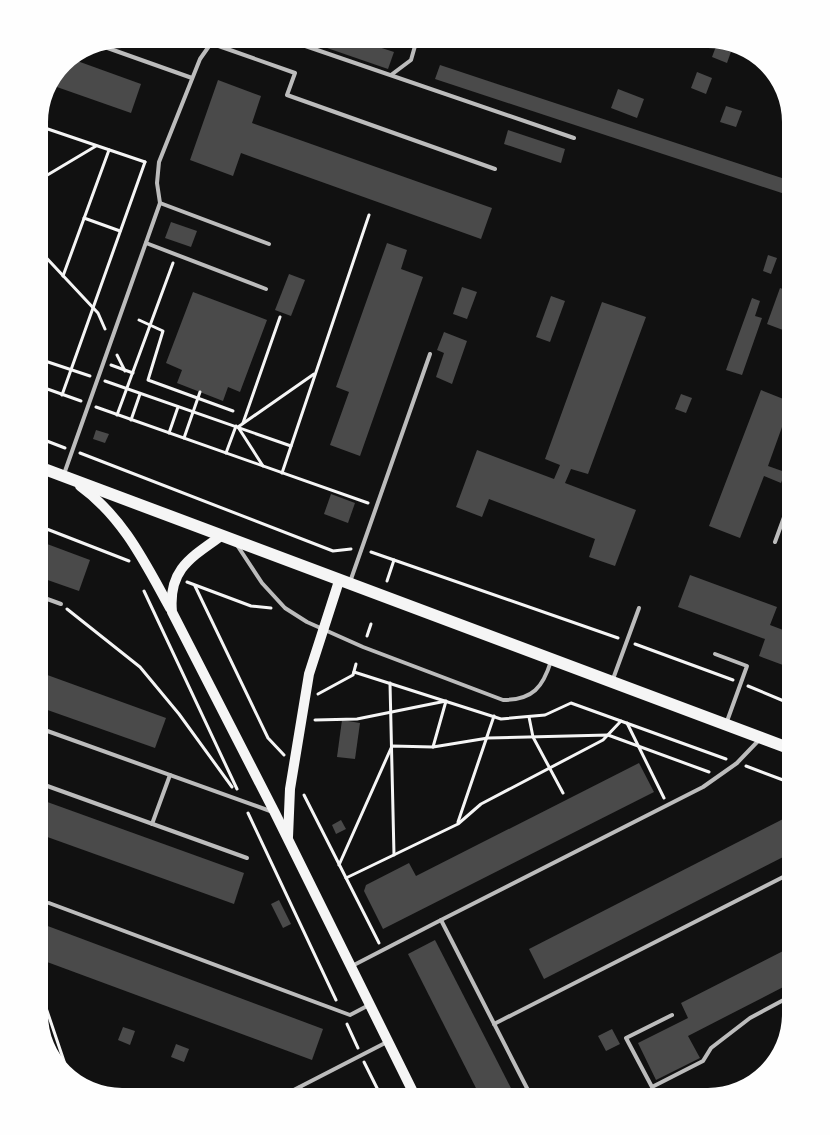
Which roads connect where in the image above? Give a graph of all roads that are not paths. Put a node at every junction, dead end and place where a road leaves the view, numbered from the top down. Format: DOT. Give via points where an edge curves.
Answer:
graph roads {
  1 [pos="209,48"];
  2 [pos="232,48"];
  3 [pos="312,48"];
  4 [pos="414,48"];
  5 [pos="110,49"];
  6 [pos="391,75"];
  7 [pos="192,78"];
  8 [pos="574,138"];
  9 [pos="495,169"];
  10 [pos="160,203"];
  11 [pos="146,243"];
  12 [pos="269,244"];
  13 [pos="266,290"];
  14 [pos="430,354"];
  15 [pos="48,471"];
  16 [pos="67,478"];
  17 [pos="782,523"];
  18 [pos="221,536"];
  19 [pos="235,541"];
  20 [pos="775,542"];
  21 [pos="344,582"];
  22 [pos="48,599"];
  23 [pos="61,604"];
  24 [pos="639,608"];
  25 [pos="172,612"];
  26 [pos="324,629"];
  27 [pos="715,654"];
  28 [pos="551,660"];
  29 [pos="612,682"];
  30 [pos="726,724"];
  31 [pos="48,731"];
  32 [pos="762,737"];
  33 [pos="782,745"];
  34 [pos="170,775"];
  35 [pos="48,786"];
  36 [pos="275,813"];
  37 [pos="152,824"];
  38 [pos="288,841"];
  39 [pos="247,858"];
  40 [pos="782,878"];
  41 [pos="49,903"];
  42 [pos="441,920"];
  43 [pos="350,967"];
  44 [pos="782,1001"];
  45 [pos="369,1005"];
  46 [pos="672,1015"];
  47 [pos="494,1024"];
  48 [pos="388,1042"];
  49 [pos="300,1087"];
  50 [pos="410,1087"];
  51 [pos="527,1088"];
  1 -- 7 [label="lane"];
  2 -- 9 [label="lane" via="294,73 287,95"];
  3 -- 6 [label="lane"];
  4 -- 6 [label="lane" via="410,60"];
  5 -- 7 [label="lane"];
  6 -- 8 [label="lane"];
  7 -- 10 [label="lane" via="159,167"];
  10 -- 11 [label="lane"];
  10 -- 12 [label="lane"];
  11 -- 13 [label="lane"];
  11 -- 16 [label="lane" via="72,450"];
  14 -- 21 [label="lane" via="361,548"];
  15 -- 16 [label="main road"];
  16 -- 18 [label="main road"];
  16 -- 25 [label="main road" via="96,497 119,521"];
  17 -- 20 [label="lane"];
  18 -- 19 [label="main road"];
  18 -- 25 [label="main road" via="187,560 175,577 170,595"];
  19 -- 21 [label="main road"];
  19 -- 26 [label="lane" via="262,583 285,608"];
  21 -- 26 [label="main road"];
  21 -- 28 [label="main road"];
  22 -- 23 [label="lane"];
  24 -- 29 [label="lane"];
  25 -- 36 [label="main road"];
  26 -- 28 [label="lane" via="503,700 514,700 536,690 545,680"];
  26 -- 38 [label="main road" via="309,674 290,789"];
  27 -- 30 [label="lane" via="747,666"];
  28 -- 29 [label="main road"];
  29 -- 30 [label="main road"];
  30 -- 32 [label="main road"];
  31 -- 34 [label="lane"];
  32 -- 33 [label="main road"];
  32 -- 42 [label="lane" via="719,776"];
  34 -- 36 [label="lane"];
  34 -- 37 [label="lane"];
  35 -- 37 [label="lane"];
  36 -- 38 [label="main road"];
  37 -- 39 [label="lane"];
  38 -- 43 [label="main road"];
  40 -- 47 [label="lane"];
  41 -- 45 [label="lane" via="350,1015"];
  42 -- 43 [label="lane"];
  42 -- 47 [label="lane"];
  43 -- 45 [label="main road"];
  44 -- 46 [label="lane" via="750,1018 711,1048 703,1061 652,1087 626,1038"];
  45 -- 48 [label="main road"];
  47 -- 51 [label="lane"];
  48 -- 49 [label="lane"];
  48 -- 50 [label="main road"];
}
